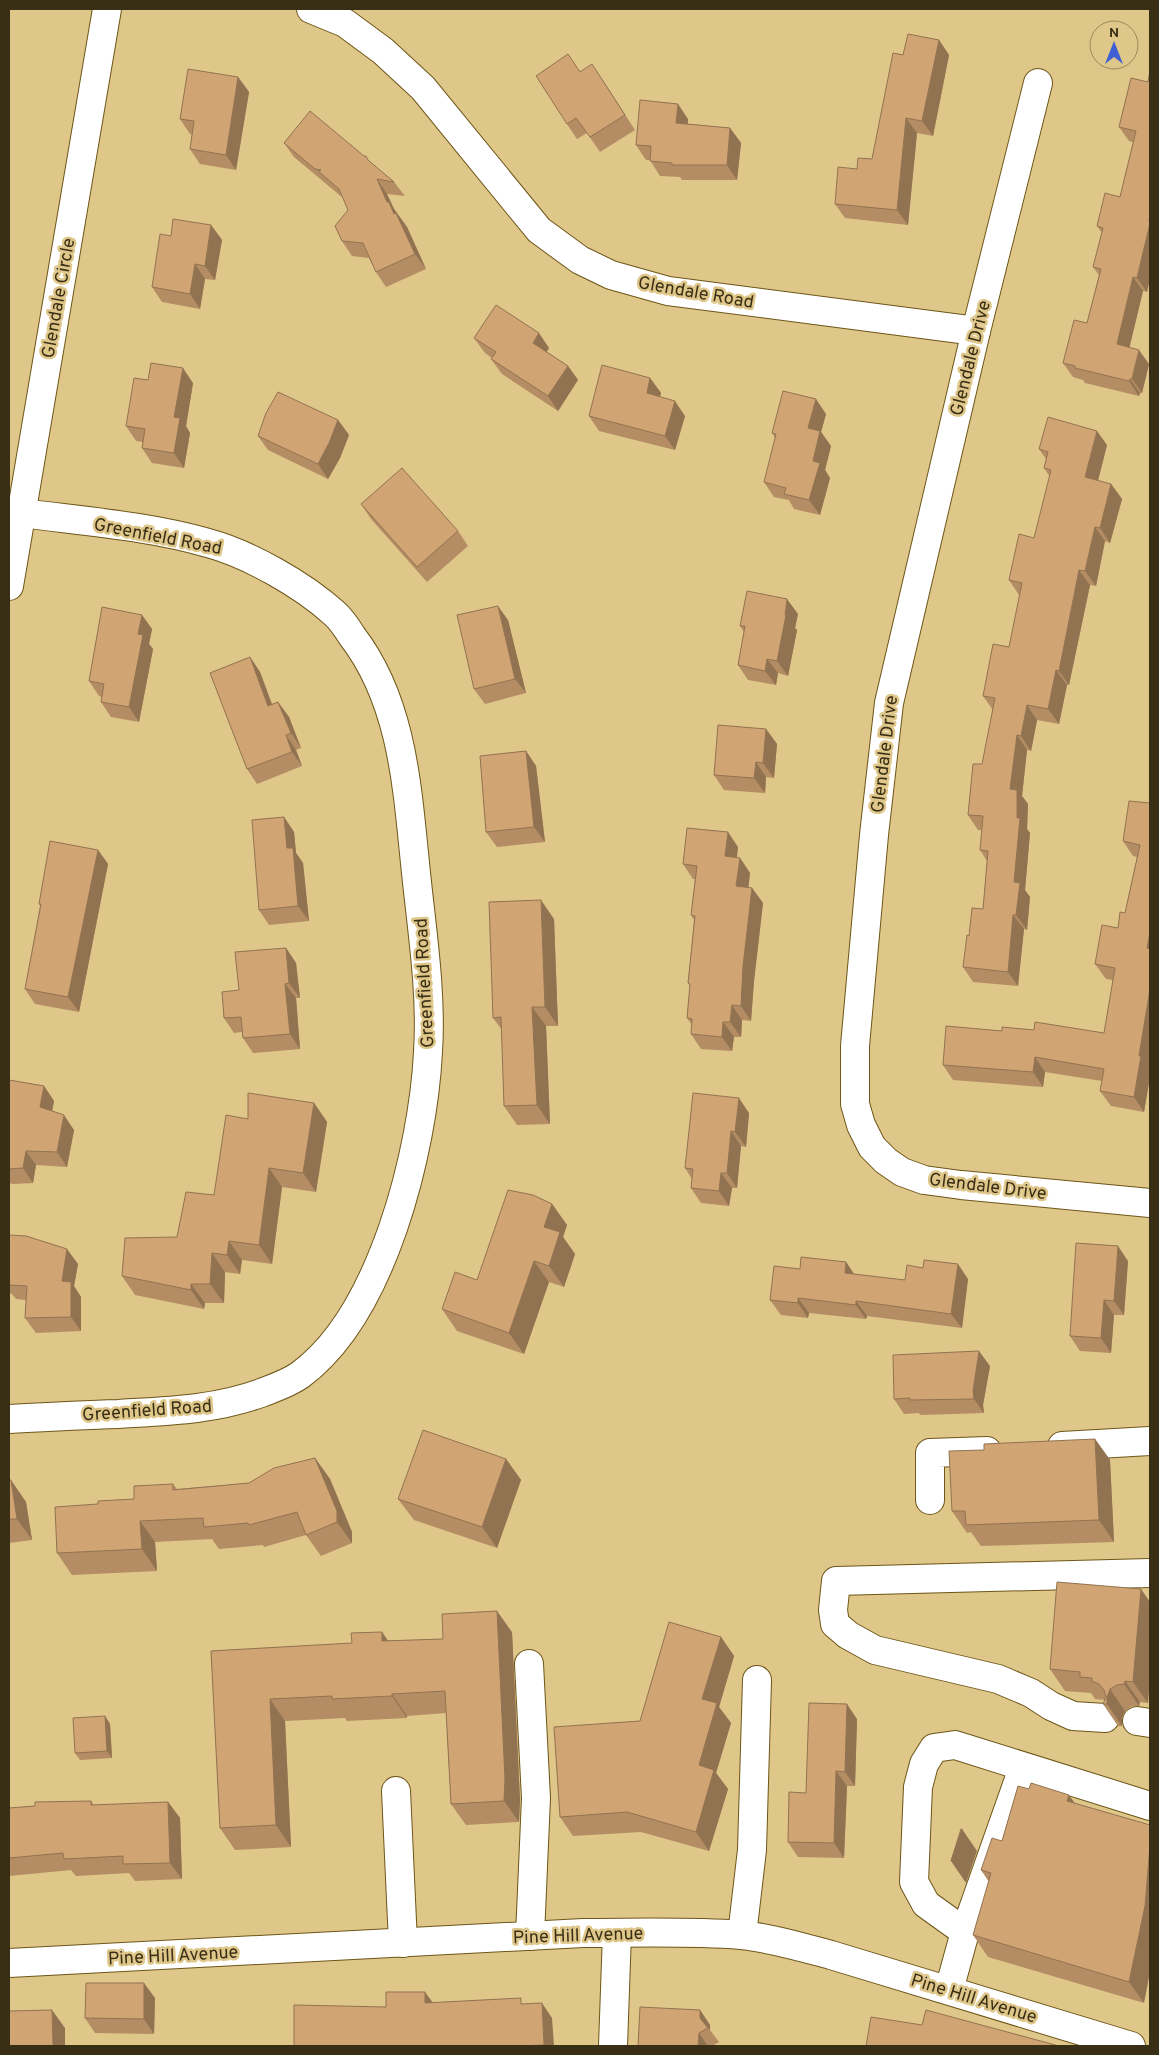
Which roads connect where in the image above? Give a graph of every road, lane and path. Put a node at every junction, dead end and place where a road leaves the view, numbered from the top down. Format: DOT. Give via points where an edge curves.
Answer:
graph roads {
  1 [pos="107,9"];
  2 [pos="312,9"];
  3 [pos="1038,83"];
  4 [pos="976,331"];
  5 [pos="22,513"];
  6 [pos="9,586"];
  7 [pos="1150,1203"];
  8 [pos="9,1419"];
  9 [pos="1150,1441"];
  10 [pos="1041,1448"];
  11 [pos="1012,1449"];
  12 [pos="930,1500"];
  13 [pos="1150,1573"];
  14 [pos="529,1664"];
  15 [pos="756,1680"];
  16 [pos="1105,1718"];
  17 [pos="1023,1768"];
  18 [pos="396,1791"];
  19 [pos="1150,1806"];
  20 [pos="965,1932"];
  21 [pos="617,1933"];
  22 [pos="742,1935"];
  23 [pos="530,1936"];
  24 [pos="403,1943"];
  25 [pos="9,1963"];
  26 [pos="949,1990"];
  27 [pos="614,2046"];
  28 [pos="1131,2046"];
  1 -- 5 [label="street, Glendale Circle"];
  2 -- 4 [label="street, Glendale Road" via="345,23 383,51 422,88 539,230 580,260 611,275 668,291"];
  3 -- 4 [label="street, Glendale Drive"];
  4 -- 7 [label="street, Glendale Drive" via="889,703 855,1046 855,1104 872,1147 902,1172 924,1180"];
  5 -- 6 [label="street, Glendale Circle"];
  5 -- 8 [label="street, Greenfield Road" via="156,532 208,543 250,558 336,614 366,653 383,688 406,773 426,978 429,1048 418,1136 391,1236 349,1321 328,1349 299,1376 238,1402 185,1411"];
  9 -- 10 [label="street"];
  11 -- 12 [label="street" via="930,1453"];
  13 -- 16 [label="street" via="836,1581 835,1624 875,1650 998,1679 1073,1716"];
  14 -- 23 [label="street" via="536,1798"];
  15 -- 22 [label="street" via="752,1850"];
  17 -- 19 [label="street"];
  17 -- 20 [label="street"];
  17 -- 20 [label="street" via="955,1745 934,1748 924,1764 918,1787 914,1882 926,1904"];
  18 -- 24 [label="street"];
  20 -- 26 [label="street"];
  21 -- 22 [label="street, Pine Hill Avenue"];
  21 -- 23 [label="street, Pine Hill Avenue"];
  21 -- 27 [label="street"];
  22 -- 26 [label="street, Pine Hill Avenue" via="789,1944"];
  23 -- 24 [label="street, Pine Hill Avenue"];
  24 -- 25 [label="street, Pine Hill Avenue"];
  26 -- 28 [label="street, Pine Hill Avenue"];
}
